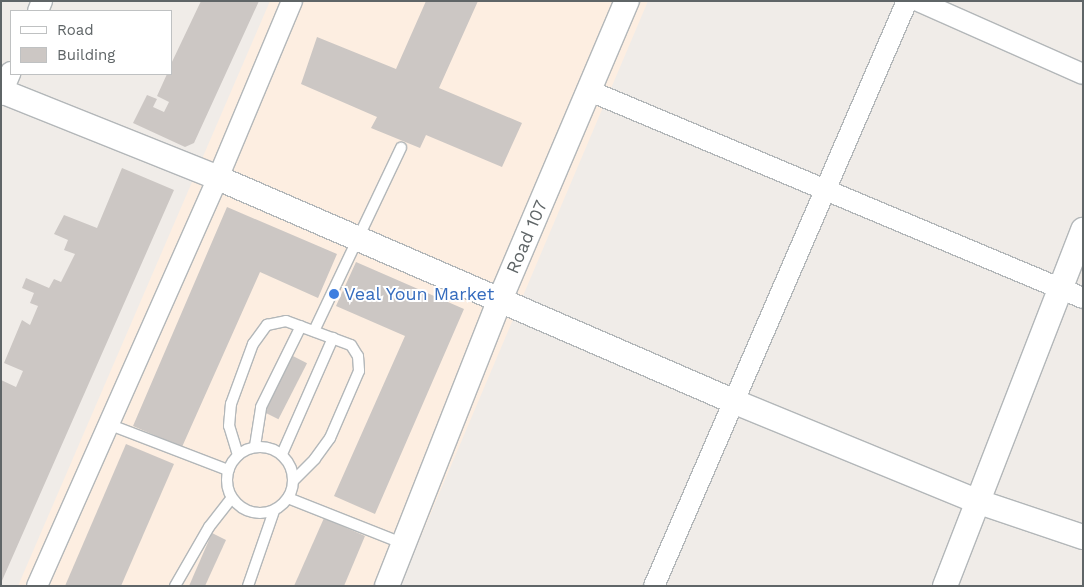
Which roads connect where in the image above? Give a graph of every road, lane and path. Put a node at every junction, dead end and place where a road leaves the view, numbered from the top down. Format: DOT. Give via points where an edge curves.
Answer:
graph roads {
  1 [pos="292,1"];
  2 [pos="627,1"];
  3 [pos="906,1"];
  4 [pos="918,1"];
  5 [pos="1083,74"];
  6 [pos="4,87"];
  7 [pos="590,91"];
  8 [pos="401,148"];
  9 [pos="218,178"];
  10 [pos="825,188"];
  11 [pos="1083,230"];
  12 [pos="360,238"];
  13 [pos="1060,289"];
  14 [pos="1083,298"];
  15 [pos="499,302"];
  16 [pos="301,326"];
  17 [pos="314,331"];
  18 [pos="333,338"];
  19 [pos="735,402"];
  20 [pos="108,424"];
  21 [pos="255,446"];
  22 [pos="282,454"];
  23 [pos="238,455"];
  24 [pos="228,470"];
  25 [pos="294,480"];
  26 [pos="232,498"];
  27 [pos="288,498"];
  28 [pos="979,502"];
  29 [pos="274,510"];
  30 [pos="1083,537"];
  31 [pos="406,544"];
  32 [pos="37,586"];
  33 [pos="175,586"];
  34 [pos="248,586"];
  35 [pos="387,586"];
  36 [pos="654,586"];
  37 [pos="945,586"];
  1 -- 9 [label="street"];
  2 -- 7 [label="street, Road 107"];
  3 -- 10 [label="street"];
  4 -- 5 [label="street"];
  6 -- 9 [label="street"];
  7 -- 10 [label="street"];
  7 -- 15 [label="street, Road 107"];
  8 -- 12 [label="lane"];
  9 -- 12 [label="street"];
  9 -- 20 [label="street"];
  10 -- 13 [label="street"];
  10 -- 19 [label="street"];
  11 -- 13 [label="street"];
  12 -- 15 [label="street"];
  12 -- 17 [label="lane"];
  13 -- 14 [label="street"];
  13 -- 28 [label="street"];
  15 -- 19 [label="street"];
  15 -- 31 [label="street, Road 107"];
  16 -- 17 [label="lane"];
  16 -- 21 [label="lane" via="261,407"];
  16 -- 23 [label="lane" via="286,321 267,325 253,344 231,404 229,426"];
  17 -- 18 [label="lane"];
  18 -- 22 [label="lane"];
  18 -- 25 [label="lane" via="351,345 358,356 359,371 330,438"];
  19 -- 28 [label="street"];
  19 -- 36 [label="street"];
  20 -- 24 [label="lane"];
  20 -- 32 [label="street"];
  21 -- 22 [label="lane" via="265,446"];
  21 -- 23 [label="lane"];
  22 -- 25 [label="lane"];
  23 -- 24 [label="lane"];
  24 -- 26 [label="lane" via="228,490"];
  25 -- 27 [label="lane"];
  26 -- 29 [label="lane" via="238,505 255,513"];
  26 -- 33 [label="lane" via="208,527"];
  27 -- 29 [label="lane"];
  27 -- 31 [label="lane"];
  28 -- 30 [label="street"];
  28 -- 37 [label="street"];
  29 -- 34 [label="lane"];
  31 -- 35 [label="street, Road 107"];
}
